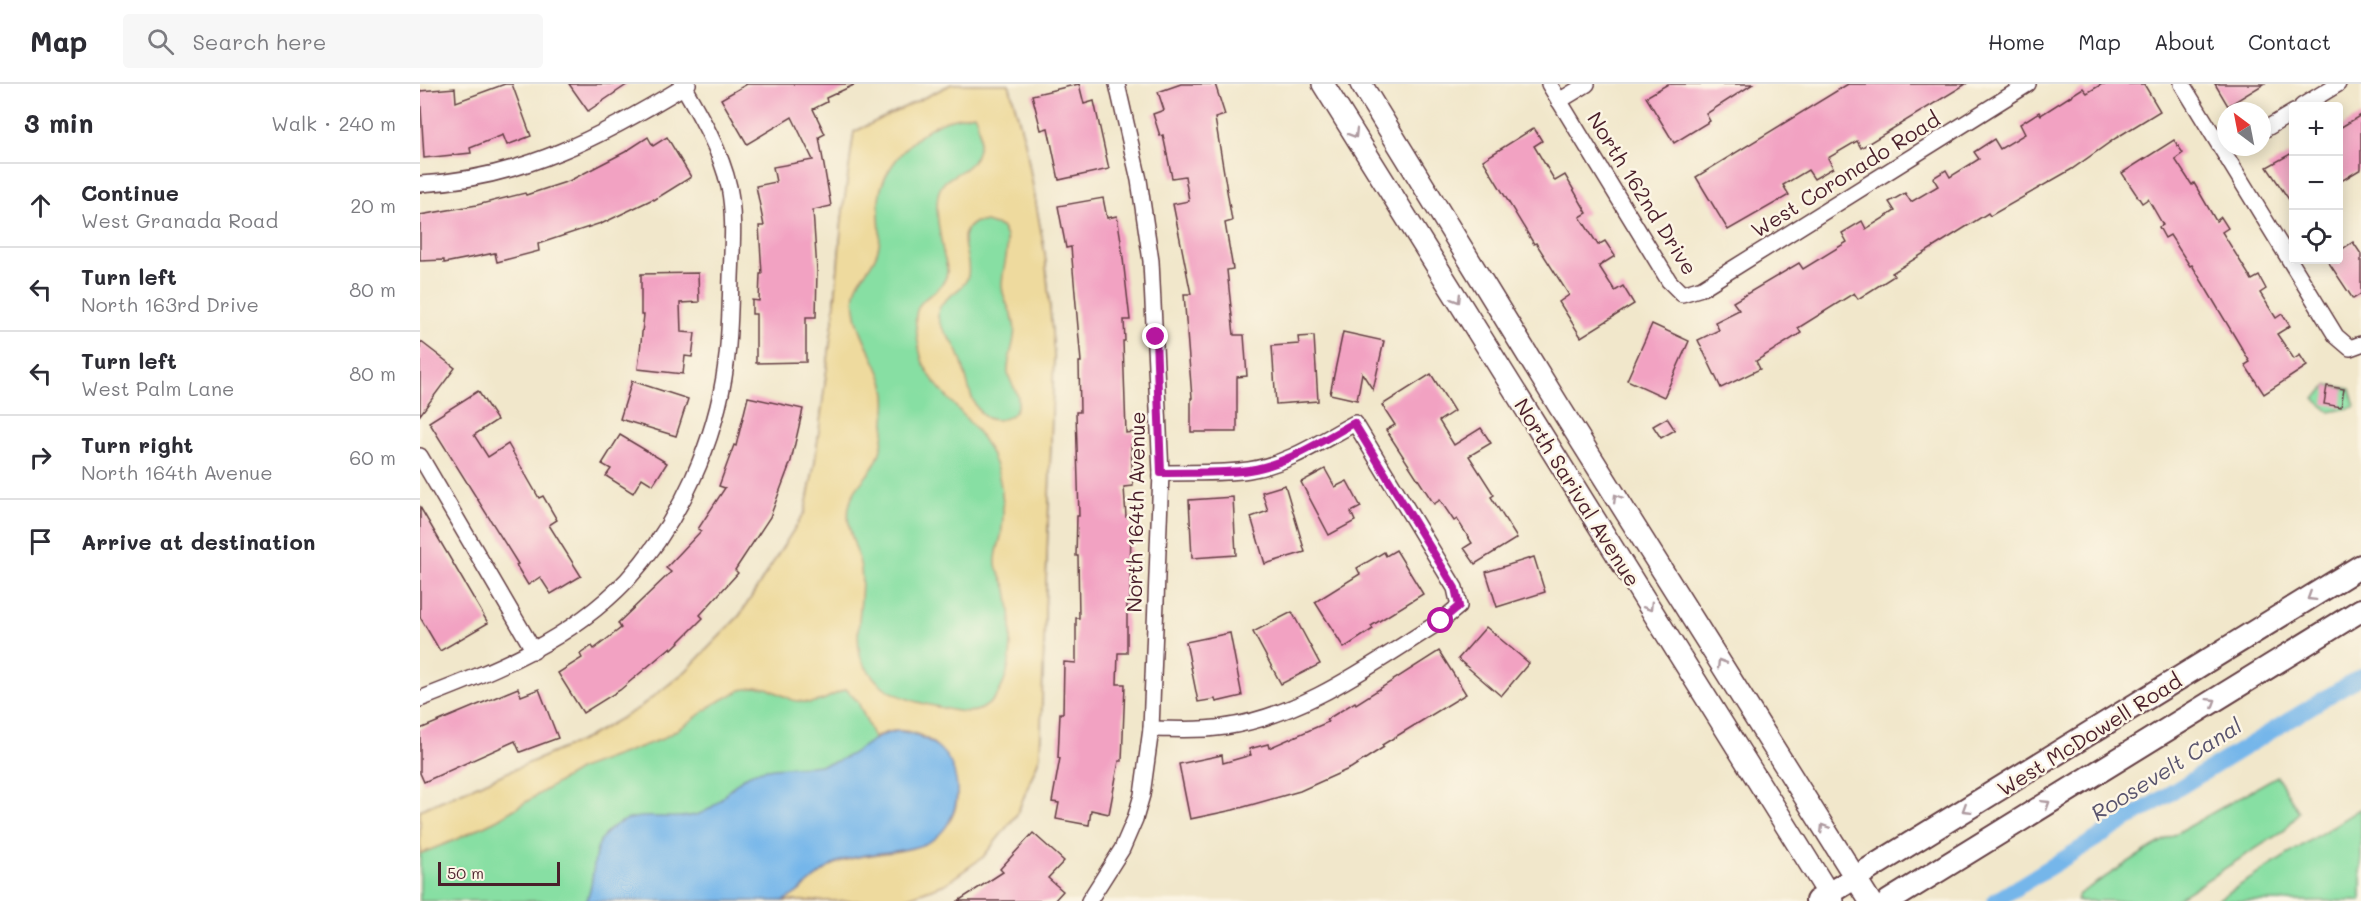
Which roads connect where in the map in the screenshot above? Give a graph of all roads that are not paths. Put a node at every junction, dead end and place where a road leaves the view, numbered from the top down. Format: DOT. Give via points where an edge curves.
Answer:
graph roads {
  1 [pos="1117,84"];
  2 [pos="1323,84"];
  3 [pos="1361,84"];
  4 [pos="1549,84"];
  5 [pos="1587,84"];
  6 [pos="2028,84"];
  7 [pos="2182,84"];
  8 [pos="2338,84"];
  9 [pos="685,85"];
  10 [pos="1560,101"];
  11 [pos="2309,102"];
  12 [pos="2289,115"];
  13 [pos="2271,126"];
  14 [pos="2217,133"];
  15 [pos="2233,156"];
  16 [pos="420,184"];
  17 [pos="1682,294"];
  18 [pos="2355,346"];
  19 [pos="420,456"];
  20 [pos="1161,473"];
  21 [pos="2361,566"];
  22 [pos="2361,610"];
  23 [pos="534,651"];
  24 [pos="420,699"];
  25 [pos="1150,729"];
  26 [pos="1855,877"];
  27 [pos="1826,899"];
  28 [pos="1089,901"];
  29 [pos="1870,901"];
  30 [pos="1889,901"];
  1 -- 20 [label="street, North 164th Avenue" via="1151,261"];
  2 -- 27 [label="main road, North Sarival Avenue, one-way"];
  26 -- 3 [label="main road, North Sarival Avenue, one-way"];
  4 -- 10 [label="street, North 162nd Drive"];
  5 -- 10 [label="street"];
  6 -- 17 [label="street, West Coronado Road" via="1702,288"];
  7 -- 14 [label="street"];
  8 -- 11 [label="street"];
  9 -- 16 [label="street" via="604,134 530,165"];
  9 -- 23 [label="street" via="716,149 731,206 729,335 715,414 686,491 648,554 598,606"];
  10 -- 17 [label="street, North 162nd Drive" via="1669,280"];
  12 -- 13 [label="street"];
  15 -- 18 [label="street" via="2336,336"];
  19 -- 23 [label="street"];
  20 -- 25 [label="street, North 164th Avenue"];
  20 -- 25 [label="street" via="1233,472 1274,464 1354,423 1455,588 1459,606 1323,694 1276,715 1223,727"];
  21 -- 26 [label="main road, West McDowell Road, one-way"];
  30 -- 22 [label="main road, West McDowell Road, one-way"];
  23 -- 24 [label="street" via="499,669"];
  25 -- 28 [label="street, North 164th Avenue" via="1136,819"];
  26 -- 27 [label="main road, West McDowell Road"];
  26 -- 29 [label="main road, North Sarival Avenue"];
}
